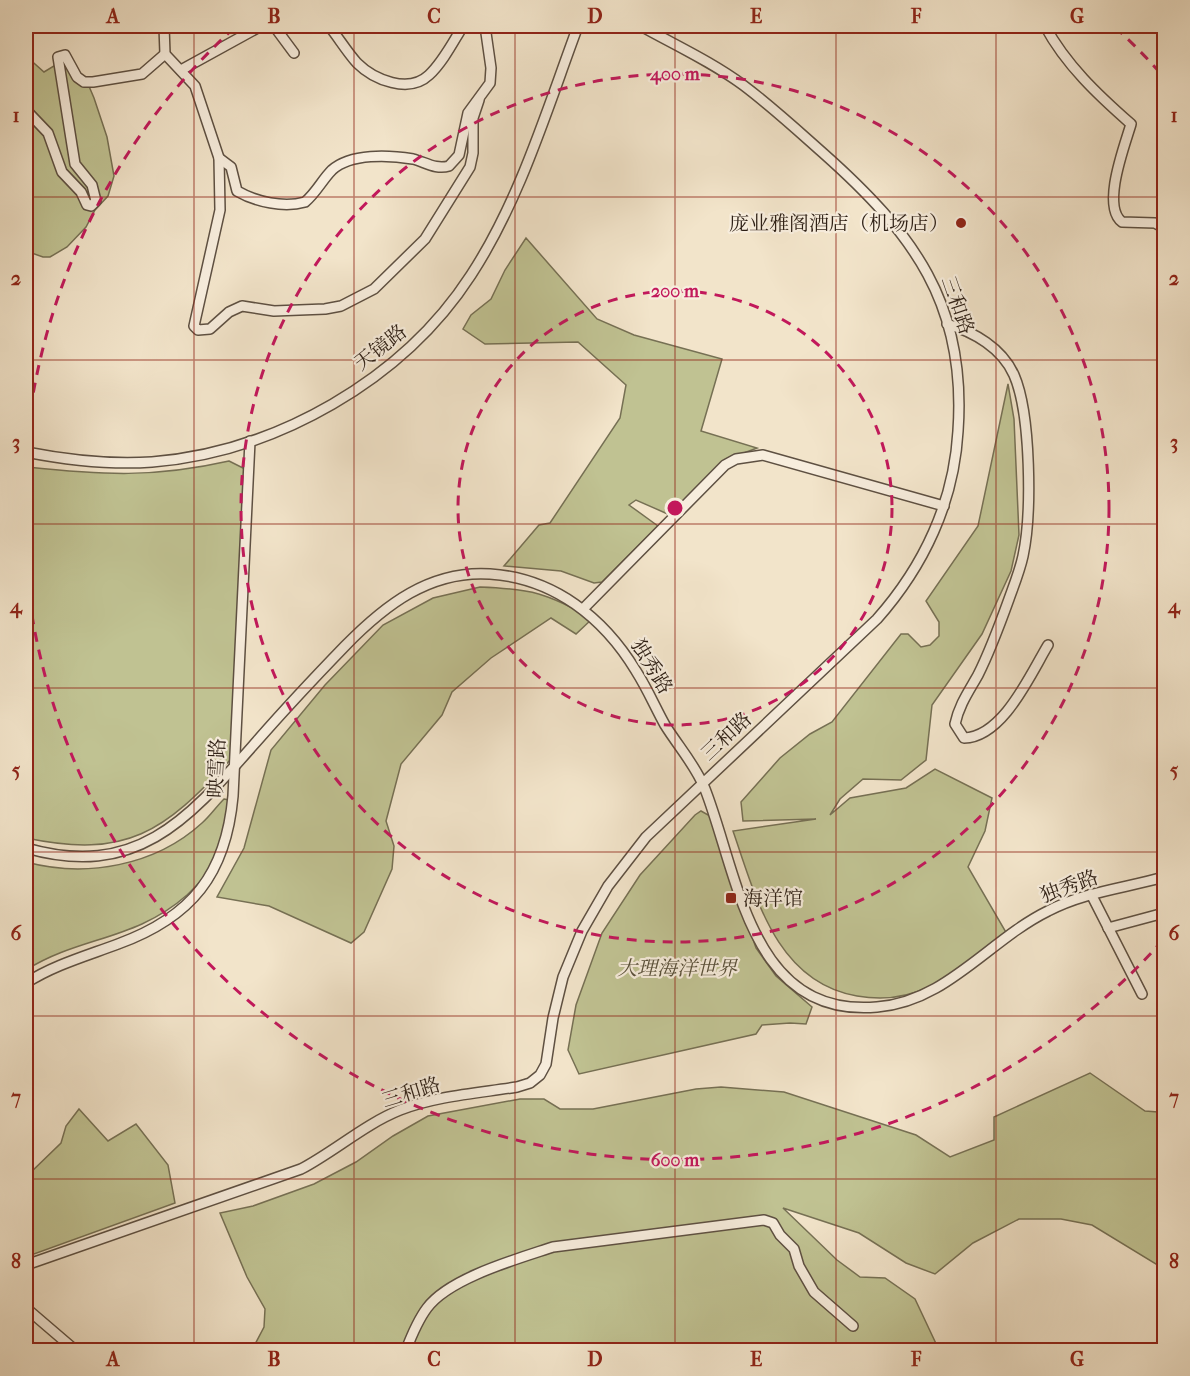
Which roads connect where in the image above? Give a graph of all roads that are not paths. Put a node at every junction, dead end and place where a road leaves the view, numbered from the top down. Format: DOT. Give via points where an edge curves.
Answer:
graph roads {
  1 [pos="164,26"];
  2 [pos="261,26"];
  3 [pos="274,26"];
  4 [pos="329,26"];
  5 [pos="464,26"];
  6 [pos="485,26"];
  7 [pos="578,26"];
  8 [pos="641,26"];
  9 [pos="1046,26"];
  10 [pos="294,53"];
  11 [pos="165,54"];
  12 [pos="181,70"];
  13 [pos="479,100"];
  14 [pos="26,110"];
  15 [pos="219,158"];
  16 [pos="1164,228"];
  17 [pos="948,324"];
  18 [pos="250,441"];
  19 [pos="26,452"];
  20 [pos="944,506"];
  21 [pos="584,609"];
  22 [pos="1048,645"];
  23 [pos="234,766"];
  24 [pos="703,784"];
  25 [pos="26,848"];
  26 [pos="1164,877"];
  27 [pos="1091,894"];
  28 [pos="1164,913"];
  29 [pos="1108,928"];
  30 [pos="26,983"];
  31 [pos="1142,994"];
  32 [pos="26,1265"];
  33 [pos="26,1308"];
  34 [pos="853,1326"];
  35 [pos="75,1350"];
  36 [pos="406,1350"];
  1 -- 11 [label="street"];
  2 -- 12 [label="street"];
  3 -- 10 [label="street"];
  4 -- 5 [label="street" via="357,62 380,77 405,85 422,81 430,74"];
  6 -- 13 [label="street" via="491,76"];
  7 -- 18 [label="street, 天镜路" via="510,203 478,265 448,308 408,349 353,390 306,417"];
  8 -- 17 [label="street, 三和路" via="742,84 866,192 909,241 935,288"];
  9 -- 16 [label="street" via="1085,81 1131,124 1113,207 1122,222 1155,223"];
  11 -- 12 [label="street"];
  11 -- 14 [label="street" via="142,74 93,82 77,77 65,55 58,57 75,164 92,185 96,197 91,206 62,172 48,133"];
  12 -- 15 [label="street" via="200,95"];
  13 -- 15 [label="street" via="465,121 459,155 448,166 413,159 352,160 331,171 308,200 300,203 276,203 237,191 231,167"];
  13 -- 15 [label="street" via="473,118 472,163 465,177 425,239 374,289 341,306 325,309 274,311 242,306 200,331 194,326 220,210"];
  17 -- 20 [label="street, 三和路" via="960,410 957,450"];
  17 -- 22 [label="street" via="970,331 997,351 1013,374 1023,408 1028,487 1023,555 978,674 958,709 955,724 964,738 989,732 1018,696"];
  18 -- 19 [label="street, 天镜路" via="201,454 137,462 75,460"];
  18 -- 23 [label="street, 映雪路"];
  20 -- 21 [label="street" via="763,455 736,459 700,489"];
  20 -- 24 [label="street, 三和路" via="925,551 895,598"];
  21 -- 23 [label="street, 独秀路" via="546,587 499,575 461,575 420,587 391,604 364,627"];
  21 -- 24 [label="street, 独秀路" via="629,659"];
  23 -- 25 [label="street, 独秀路" via="172,827 131,848 82,857"];
  23 -- 30 [label="street, 映雪路" via="225,846 214,872 196,896 150,930 55,967"];
  24 -- 27 [label="street, 独秀路" via="760,946 792,981 834,1003 874,1008 915,999 946,982 1040,915"];
  24 -- 32 [label="street, 三和路" via="646,837 582,931 563,977 546,1064 530,1083 401,1110 301,1169"];
  26 -- 27 [label="street, 独秀路"];
  27 -- 29 [label="street"];
  28 -- 29 [label="street"];
  29 -- 31 [label="street"];
  33 -- 35 [label="street"];
  34 -- 36 [label="street" via="814,1292 799,1266 795,1249 774,1223 764,1220 563,1246 529,1255 462,1282 438,1298 427,1308"];
}
